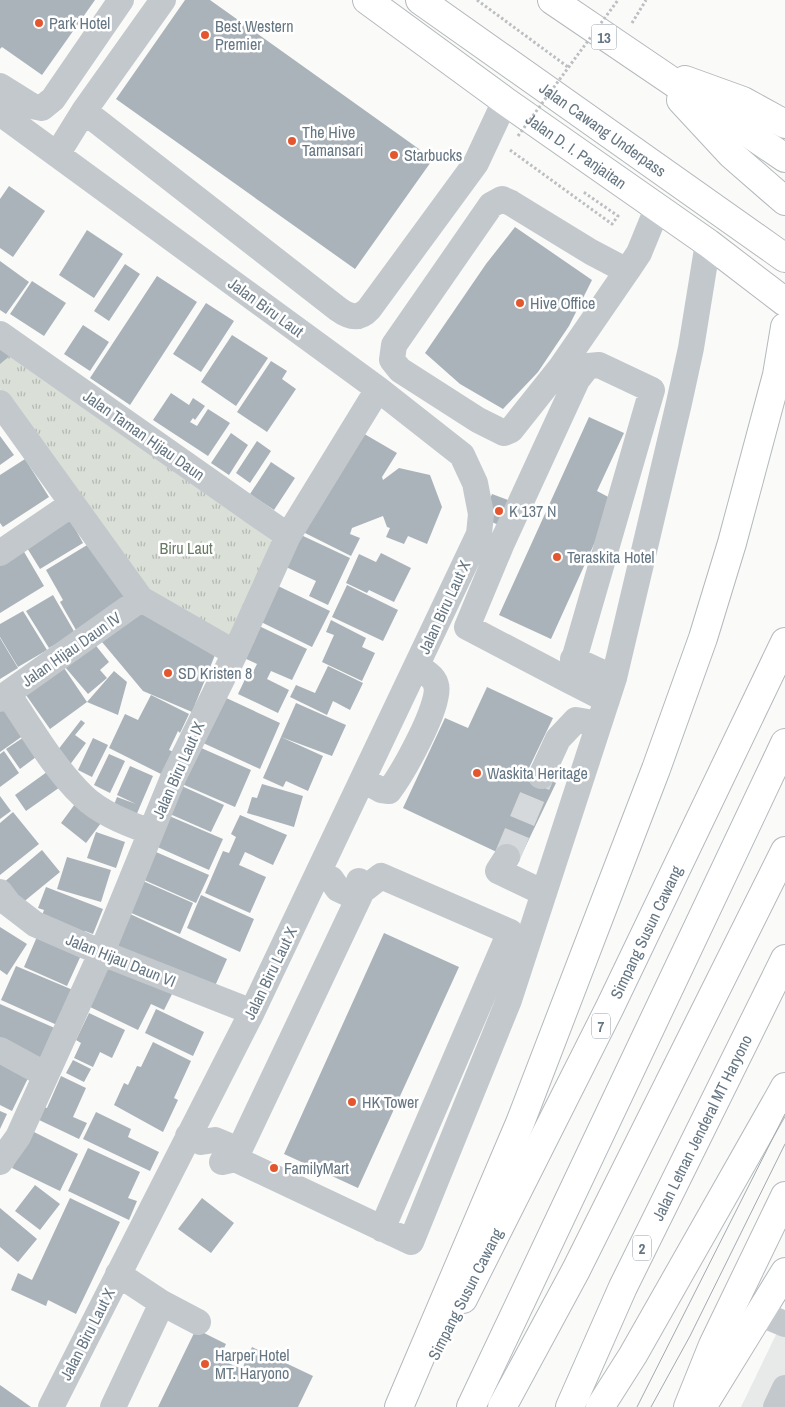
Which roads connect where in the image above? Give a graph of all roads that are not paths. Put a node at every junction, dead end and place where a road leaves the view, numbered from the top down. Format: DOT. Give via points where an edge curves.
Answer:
graph roads {
  1 [pos="121,0"];
  2 [pos="163,0"];
  3 [pos="367,0"];
  4 [pos="420,0"];
  5 [pos="552,0"];
  6 [pos="657,72"];
  7 [pos="0,86"];
  8 [pos="505,101"];
  9 [pos="84,111"];
  10 [pos="17,115"];
  11 [pos="785,124"];
  12 [pos="58,153"];
  13 [pos="785,158"];
  14 [pos="785,201"];
  15 [pos="657,209"];
  16 [pos="708,244"];
  17 [pos="785,258"];
  18 [pos="628,271"];
  19 [pos="785,302"];
  20 [pos="785,327"];
  21 [pos="0,334"];
  22 [pos="378,389"];
  23 [pos="0,403"];
  24 [pos="477,422"];
  25 [pos="462,453"];
  26 [pos="72,504"];
  27 [pos="288,536"];
  28 [pos="491,539"];
  29 [pos="0,553"];
  30 [pos="141,598"];
  31 [pos="785,642"];
  32 [pos="234,653"];
  33 [pos="416,667"];
  34 [pos="570,670"];
  35 [pos="4,696"];
  36 [pos="607,700"];
  37 [pos="785,743"];
  38 [pos="541,776"];
  39 [pos="363,780"];
  40 [pos="151,832"];
  41 [pos="785,851"];
  42 [pos="507,857"];
  43 [pos="325,876"];
  44 [pos="362,891"];
  45 [pos="0,892"];
  46 [pos="544,893"];
  47 [pos="102,953"];
  48 [pos="785,959"];
  49 [pos="252,1012"];
  50 [pos="0,1050"];
  51 [pos="46,1075"];
  52 [pos="785,1087"];
  53 [pos="720,1090"];
  54 [pos="195,1139"];
  55 [pos="235,1159"];
  56 [pos="0,1162"];
  57 [pos="785,1196"];
  58 [pos="382,1229"];
  59 [pos="785,1272"];
  60 [pos="118,1274"];
  61 [pos="162,1302"];
  62 [pos="760,1313"];
  63 [pos="198,1322"];
  64 [pos="785,1324"];
  65 [pos="51,1407"];
  66 [pos="113,1407"];
  67 [pos="398,1407"];
  68 [pos="408,1407"];
  69 [pos="471,1407"];
  70 [pos="502,1407"];
  71 [pos="570,1407"];
  72 [pos="581,1407"];
  73 [pos="600,1407"];
  74 [pos="688,1407"];
  75 [pos="702,1407"];
  1 -- 10 [label="street" via="53,99 42,108"];
  2 -- 9 [label="street"];
  3 -- 8 [label="main road, Jalan D. I. Panjaitan"];
  4 -- 17 [label="main road, Jalan Cawang Underpass"];
  5 -- 6 [label="main road, 13"];
  6 -- 11 [label="main road" via="743,100"];
  6 -- 13 [label="main road"];
  6 -- 14 [label="main road" via="732,155"];
  7 -- 10 [label="street, Jalan Biru Laut"];
  8 -- 9 [label="street" via="476,163 369,308 356,316 348,316 338,309"];
  8 -- 15 [label="main road, Jalan D. I. Panjaitan"];
  9 -- 12 [label="street"];
  10 -- 12 [label="street, Jalan Biru Laut"];
  12 -- 22 [label="street, Jalan Biru Laut"];
  15 -- 16 [label="main road, Jalan D. I. Panjaitan"];
  15 -- 18 [label="street"];
  16 -- 19 [label="main road, Jalan D. I. Panjaitan"];
  16 -- 36 [label="street" via="685,376"];
  18 -- 24 [label="street" via="561,367 511,430 504,433"];
  18 -- 24 [label="street" via="511,203 502,199 491,205 394,345 392,360 400,370"];
  20 -- 67 [label="main road" via="777,375 713,605 656,770 520,1123"];
  21 -- 27 [label="street, Jalan Taman Hijau Daun"];
  22 -- 25 [label="street, Jalan Biru Laut"];
  22 -- 27 [label="street, Jalan Biru Laut IX"];
  23 -- 26 [label="street"];
  24 -- 25 [label="street" via="469,425 461,445"];
  25 -- 28 [label="street, Jalan Biru Laut" via="475,483 480,514"];
  26 -- 29 [label="street"];
  26 -- 30 [label="street"];
  27 -- 32 [label="street, Jalan Biru Laut IX"];
  28 -- 33 [label="street, Jalan Biru Laut X"];
  28 -- 34 [label="street" via="467,627"];
  28 -- 34 [label="street" via="577,380 588,366 599,365 652,390"];
  30 -- 32 [label="street"];
  30 -- 35 [label="street, Jalan Hijau Daun IV"];
  31 -- 68 [label="main road, Simpang Susun Cawang / 7" via="606,1015"];
  32 -- 40 [label="street, Jalan Biru Laut IX" via="173,778"];
  33 -- 39 [label="street, Jalan Biru Laut X"];
  33 -- 39 [label="street" via="436,682 437,689 425,728 401,776 398,796"];
  34 -- 36 [label="street"];
  35 -- 40 [label="street" via="84,798 129,825"];
  36 -- 38 [label="street" via="576,720 558,739"];
  36 -- 46 [label="street"];
  37 -- 69 [label="main road"];
  39 -- 43 [label="street, Jalan Biru Laut X"];
  40 -- 47 [label="street, Jalan Biru Laut IX"];
  41 -- 70 [label="main road" via="576,1270"];
  42 -- 46 [label="street" via="498,871"];
  43 -- 44 [label="street" via="344,875 358,880"];
  43 -- 49 [label="street, Jalan Biru Laut X"];
  44 -- 55 [label="street"];
  44 -- 58 [label="street" via="381,876 510,932"];
  45 -- 47 [label="street, Jalan Hijau Daun VI" via="35,924"];
  46 -- 58 [label="street" via="509,1000 411,1242"];
  47 -- 49 [label="street, Jalan Hijau Daun VI"];
  47 -- 51 [label="street, Jalan Biru Laut IX"];
  48 -- 53 [label="main road, Jalan Letnan Jenderal MT Haryono / 2"];
  49 -- 54 [label="street, Jalan Biru Laut X"];
  50 -- 51 [label="street"];
  51 -- 56 [label="street, Jalan Biru Laut IX" via="18,1137"];
  52 -- 73 [label="main road" via="634,1355"];
  53 -- 71 [label="main road, Jalan Letnan Jenderal MT Haryono / 2" via="623,1287"];
  53 -- 72 [label="street" via="703,1142 602,1352"];
  54 -- 55 [label="street" via="215,1140 227,1145"];
  54 -- 60 [label="street, Jalan Biru Laut X"];
  55 -- 58 [label="street"];
  57 -- 74 [label="main road" via="713,1345"];
  59 -- 62 [label="main road"];
  60 -- 61 [label="street"];
  60 -- 65 [label="street, Jalan Biru Laut X"];
  61 -- 63 [label="street"];
  61 -- 66 [label="street"];
  62 -- 64 [label="street"];
  62 -- 75 [label="main road"];
}
